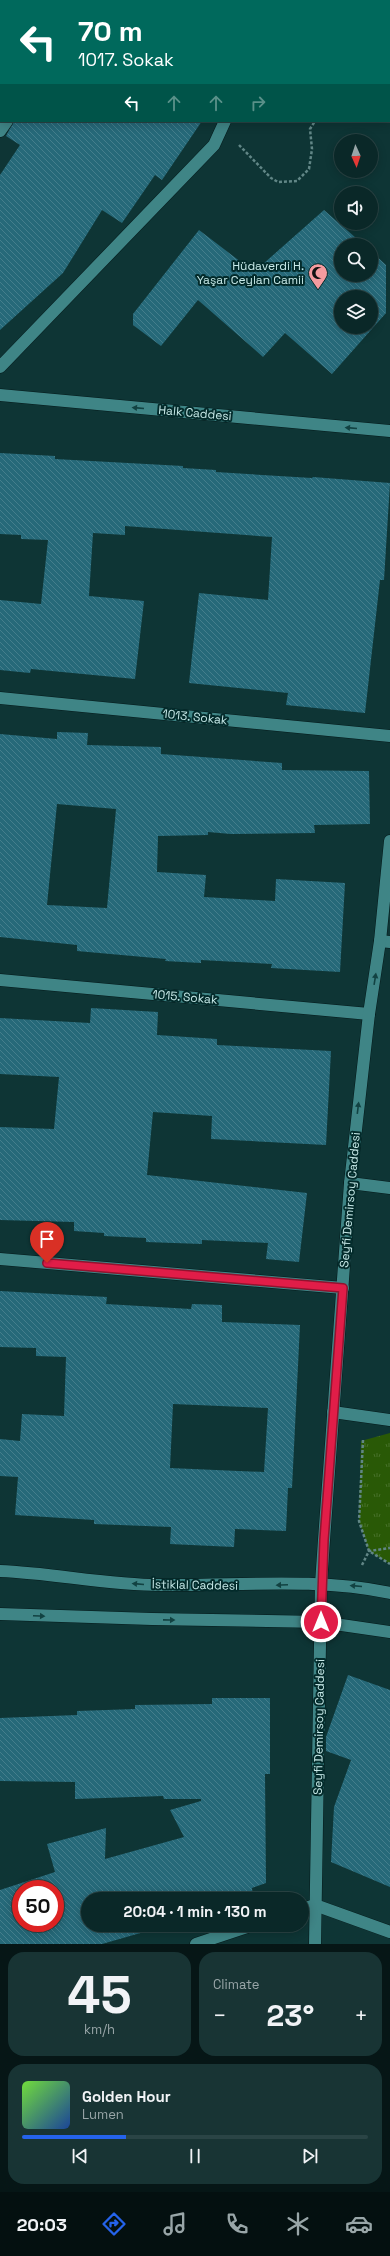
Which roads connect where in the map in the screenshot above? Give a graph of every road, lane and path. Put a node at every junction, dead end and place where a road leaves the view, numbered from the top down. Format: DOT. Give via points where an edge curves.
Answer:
graph roads {
  1 [pos="6,122"];
  2 [pos="314,122"];
  3 [pos="223,124"];
  4 [pos="0,131"];
  5 [pos="0,367"];
  6 [pos="0,396"];
  7 [pos="390,432"];
  8 [pos="0,698"];
  9 [pos="390,736"];
  10 [pos="390,841"];
  11 [pos="385,942"];
  12 [pos="0,980"];
  13 [pos="369,1014"];
  14 [pos="350,1183"];
  15 [pos="390,1188"];
  16 [pos="0,1259"];
  17 [pos="343,1288"];
  18 [pos="333,1412"];
  19 [pos="390,1420"];
  20 [pos="368,1439"];
  21 [pos="390,1548"];
  22 [pos="369,1551"];
  23 [pos="390,1564"];
  24 [pos="0,1571"];
  25 [pos="321,1584"];
  26 [pos="351,1586"];
  27 [pos="390,1593"];
  28 [pos="0,1614"];
  29 [pos="321,1622"];
  30 [pos="390,1632"];
  31 [pos="315,1905"];
  32 [pos="309,1907"];
  33 [pos="232,1932"];
  34 [pos="390,1932"];
  35 [pos="196,1944"];
  36 [pos="315,1944"];
  1 -- 4 [label="main road"];
  2 -- 3 [label="path" via="310,129 312,149 309,169 297,181 278,182 271,178"];
  3 -- 5 [label="main road" via="214,145"];
  7 -- 6 [label="main road, Halk Caddesi, one-way"];
  8 -- 9 [label="main road, 1013. Sokak"];
  10 -- 11 [label="main road, Seyfi Demirsoy Caddesi"];
  13 -- 11 [label="main road, Seyfi Demirsoy Caddesi, one-way"];
  12 -- 13 [label="main road, 1015. Sokak"];
  14 -- 13 [label="main road, Seyfi Demirsoy Caddesi, one-way"];
  14 -- 15 [label="main road"];
  14 -- 17 [label="main road, Seyfi Demirsoy Caddesi"];
  16 -- 17 [label="main road"];
  17 -- 18 [label="main road, Seyfi Demirsoy Caddesi"];
  18 -- 19 [label="main road"];
  18 -- 25 [label="main road, Seyfi Demirsoy Caddesi"];
  20 -- 22 [label="path" via="361,1441 360,1521"];
  21 -- 22 [label="path"];
  22 -- 23 [label="path"];
  22 -- 26 [label="path"];
  25 -- 24 [label="main road, İstiklal Caddesi, one-way" via="158,1585"];
  25 -- 26 [label="main road, İstiklal Caddesi"];
  25 -- 29 [label="main road, Seyfi Demirsoy Caddesi"];
  27 -- 26 [label="main road, İstiklal Caddesi, one-way"];
  28 -- 29 [label="main road, one-way"];
  29 -- 30 [label="main road"];
  29 -- 31 [label="main road, Seyfi Demirsoy Caddesi"];
  31 -- 32 [label="main road"];
  31 -- 34 [label="main road"];
  31 -- 36 [label="main road, Seyfi Demirsoy Caddesi"];
  33 -- 35 [label="main road"];
}
